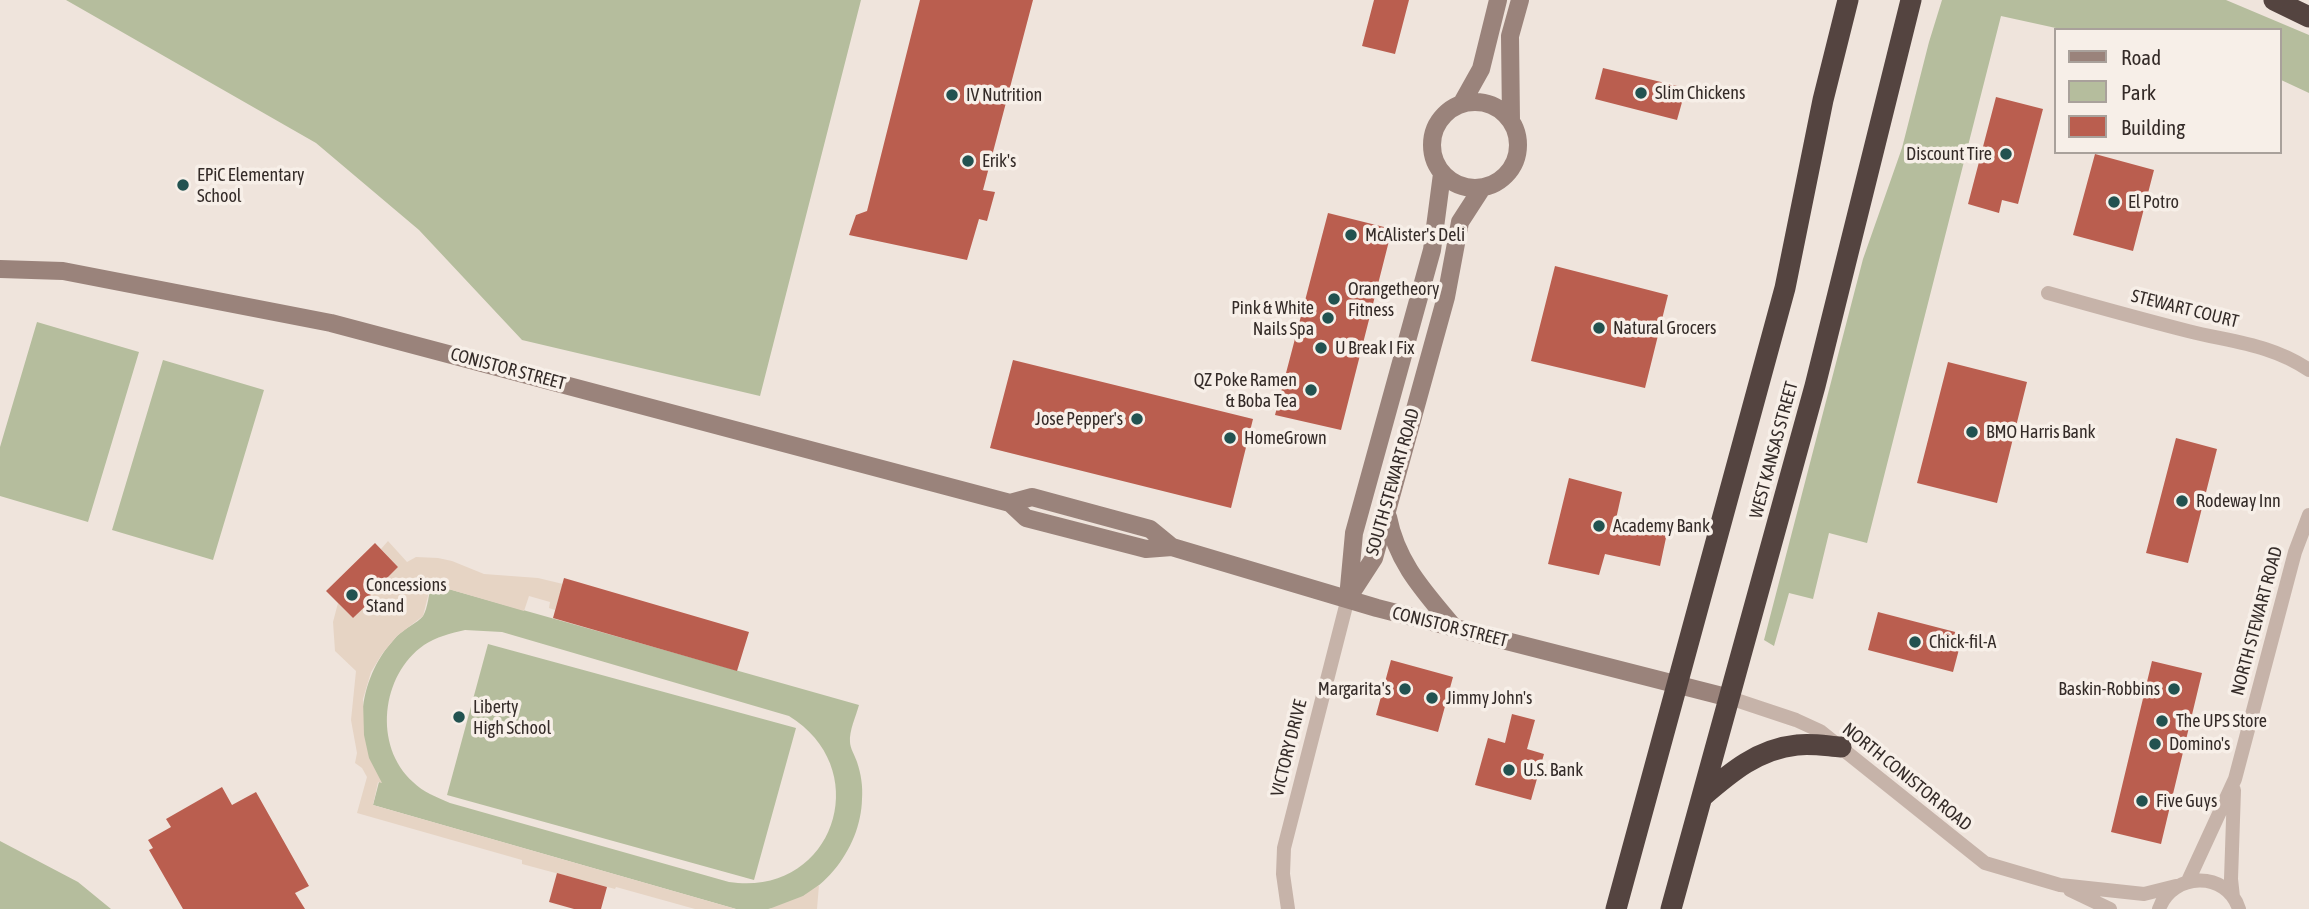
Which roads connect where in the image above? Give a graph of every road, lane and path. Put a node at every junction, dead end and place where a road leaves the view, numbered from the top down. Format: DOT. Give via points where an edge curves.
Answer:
graph roads {
  1 [pos="1498,0"];
  2 [pos="1520,0"];
  3 [pos="1848,0"];
  4 [pos="1911,0"];
  5 [pos="2274,0"];
  6 [pos="2309,17"];
  7 [pos="1462,103"];
  8 [pos="1511,121"];
  9 [pos="1442,174"];
  10 [pos="1482,188"];
  11 [pos="0,269"];
  12 [pos="2048,293"];
  13 [pos="2309,370"];
  14 [pos="1387,512"];
  15 [pos="2309,515"];
  16 [pos="1348,598"];
  17 [pos="1453,626"];
  18 [pos="1678,686"];
  19 [pos="1730,698"];
  20 [pos="1841,747"];
  21 [pos="2235,779"];
  22 [pos="1702,797"];
  23 [pos="2182,884"];
  24 [pos="2060,885"];
  25 [pos="2236,903"];
  26 [pos="1288,909"];
  27 [pos="1616,909"];
  28 [pos="1671,909"];
  29 [pos="2110,909"];
  30 [pos="2159,909"];
  1 -- 7 [label="main road" via="1481,69"];
  2 -- 8 [label="main road" via="1510,36"];
  3 -- 18 [label="highway, WEST KANSAS STREET" via="1785,288"];
  4 -- 19 [label="highway, WEST KANSAS STREET" via="1808,413"];
  5 -- 6 [label="highway"];
  7 -- 8 [label="main road" via="1490,103"];
  7 -- 9 [label="main road" via="1444,114 1433,132 1434,161"];
  8 -- 10 [label="main road" via="1517,134 1515,162 1502,179"];
  9 -- 10 [label="main road" via="1467,188"];
  9 -- 16 [label="main road, SOUTH STEWART ROAD" via="1432,250 1354,533"];
  10 -- 14 [label="main road, SOUTH STEWART ROAD" via="1460,222 1446,297"];
  11 -- 16 [label="main road, CONISTOR STREET" via="63,271 331,323 1010,503 1032,497 1150,529 1172,547"];
  12 -- 13 [label="street, STEWART COURT" via="2259,346 2289,356"];
  14 -- 16 [label="main road, SOUTH STEWART ROAD" via="1374,558"];
  14 -- 17 [label="main road" via="1392,540 1402,559"];
  15 -- 21 [label="street, NORTH STEWART ROAD"];
  16 -- 17 [label="main road, CONISTOR STREET"];
  16 -- 26 [label="street, VICTORY DRIVE" via="1284,848"];
  17 -- 18 [label="main road, CONISTOR STREET"];
  18 -- 19 [label="main road, CONISTOR STREET"];
  18 -- 27 [label="highway, WEST KANSAS STREET"];
  19 -- 20 [label="street, NORTH CONISTOR ROAD" via="1796,720"];
  19 -- 22 [label="highway, WEST KANSAS STREET"];
  20 -- 22 [label="highway" via="1799,744 1767,751 1734,769"];
  20 -- 24 [label="street, NORTH CONISTOR ROAD" via="1984,863"];
  21 -- 23 [label="street, NORTH STEWART ROAD"];
  21 -- 25 [label="street, NORTH STEWART ROAD" via="2231,879"];
  22 -- 28 [label="highway, WEST KANSAS STREET"];
  23 -- 24 [label="street, NORTH CONISTOR ROAD" via="2144,894"];
  23 -- 25 [label="street" via="2213,882"];
  23 -- 30 [label="street, NORTH STEWART ROAD" via="2166,894"];
  24 -- 29 [label="street, NORTH CONISTOR ROAD"];
}
